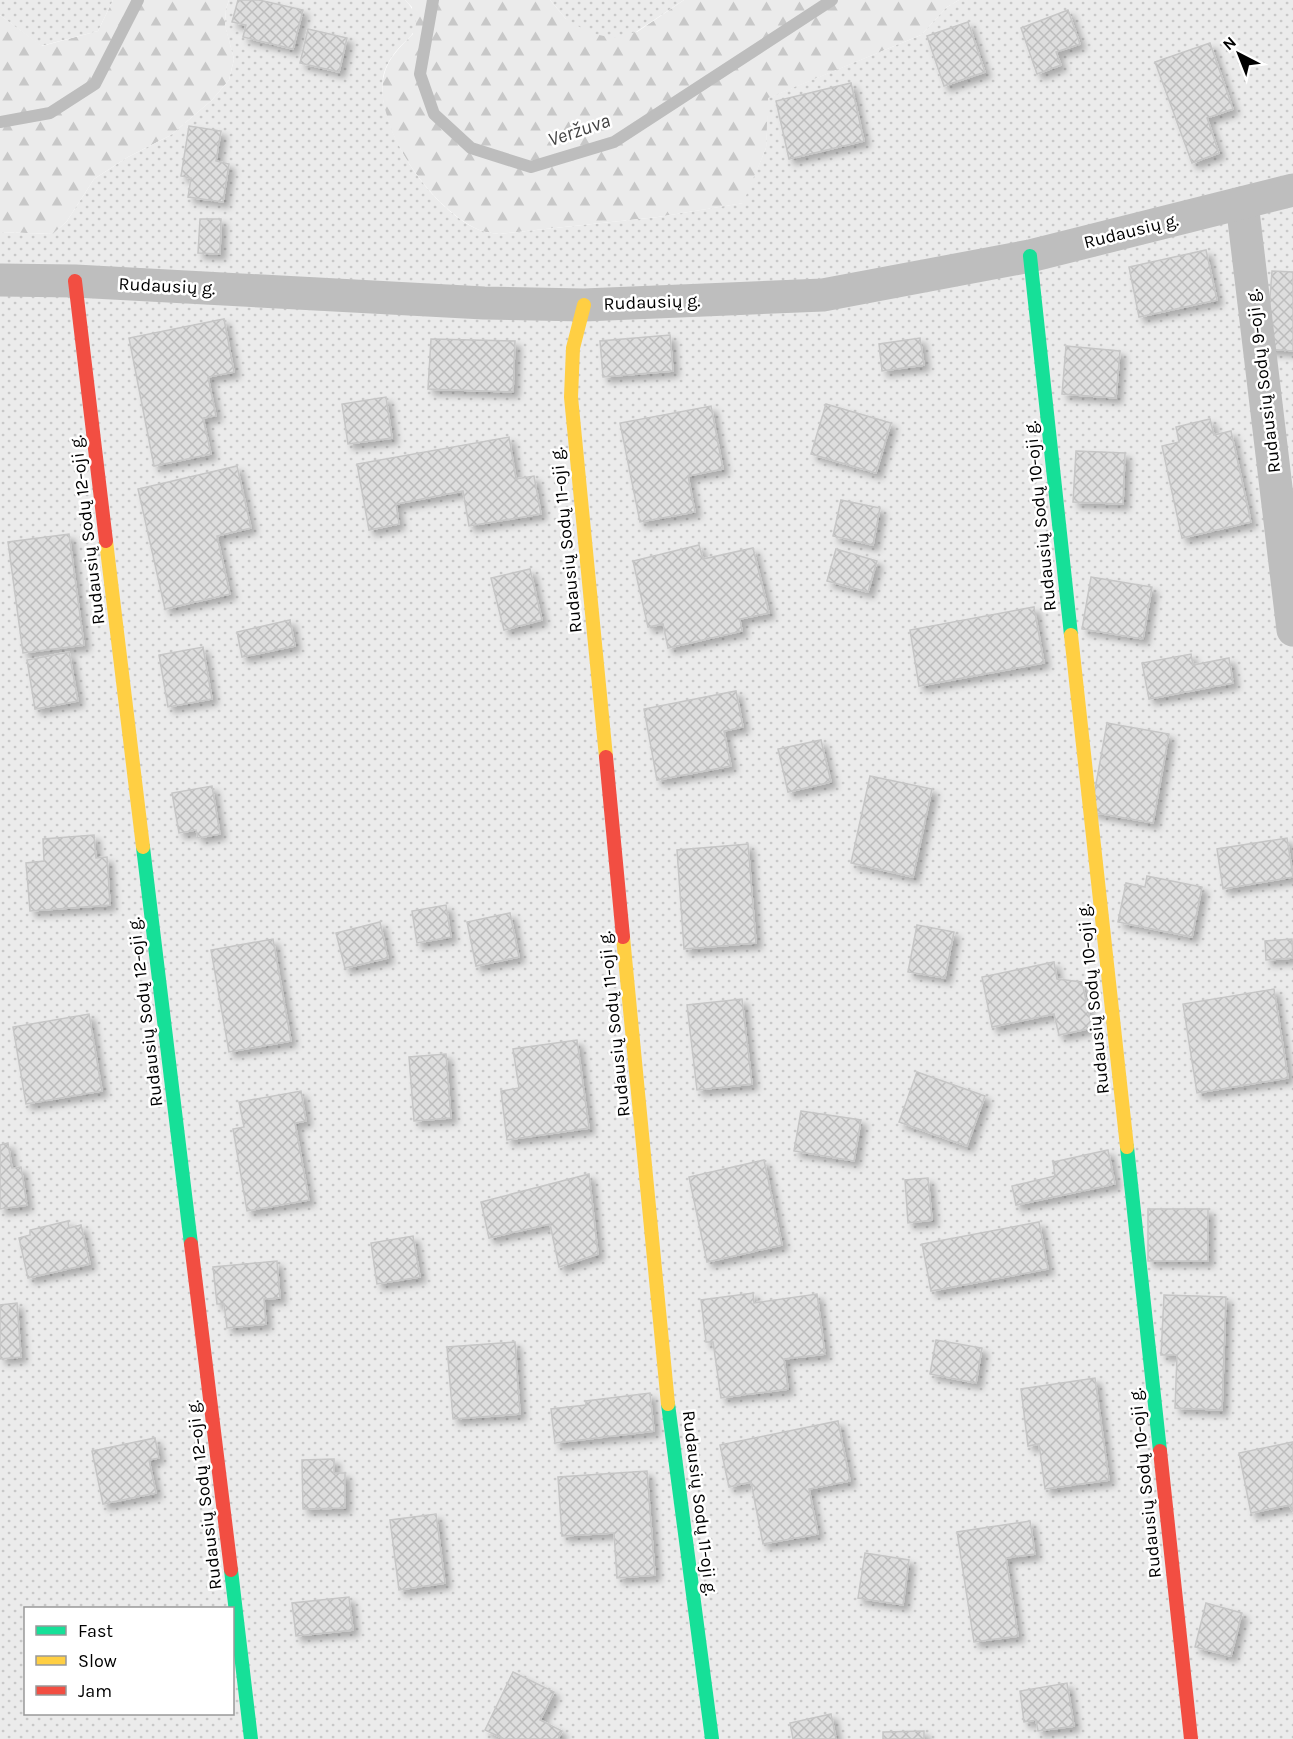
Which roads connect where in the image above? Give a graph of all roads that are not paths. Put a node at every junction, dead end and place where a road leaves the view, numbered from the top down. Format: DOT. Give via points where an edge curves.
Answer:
graph roads {
  1 [pos="1293,190"];
  2 [pos="1242,203"];
  3 [pos="1030,256"];
  4 [pos="0,280"];
  5 [pos="75,282"];
  6 [pos="584,305"];
  7 [pos="1293,630"];
  8 [pos="251,1739"];
  9 [pos="712,1739"];
  10 [pos="1191,1739"];
  1 -- 2 [label="street, Rudausių g."];
  2 -- 3 [label="street, Rudausių g."];
  2 -- 7 [label="street, Rudausių Sodų 9-oji g."];
  3 -- 6 [label="street, Rudausių g." via="823,296"];
  3 -- 10 [label="street, Rudausių Sodų 10-oji g."];
  4 -- 5 [label="street, Rudausių g."];
  5 -- 6 [label="street, Rudausių g."];
  5 -- 8 [label="street, Rudausių Sodų 12-oji g."];
  6 -- 9 [label="street, Rudausių Sodų 11-oji g." via="573,348 570,396 671,1430"];
}
